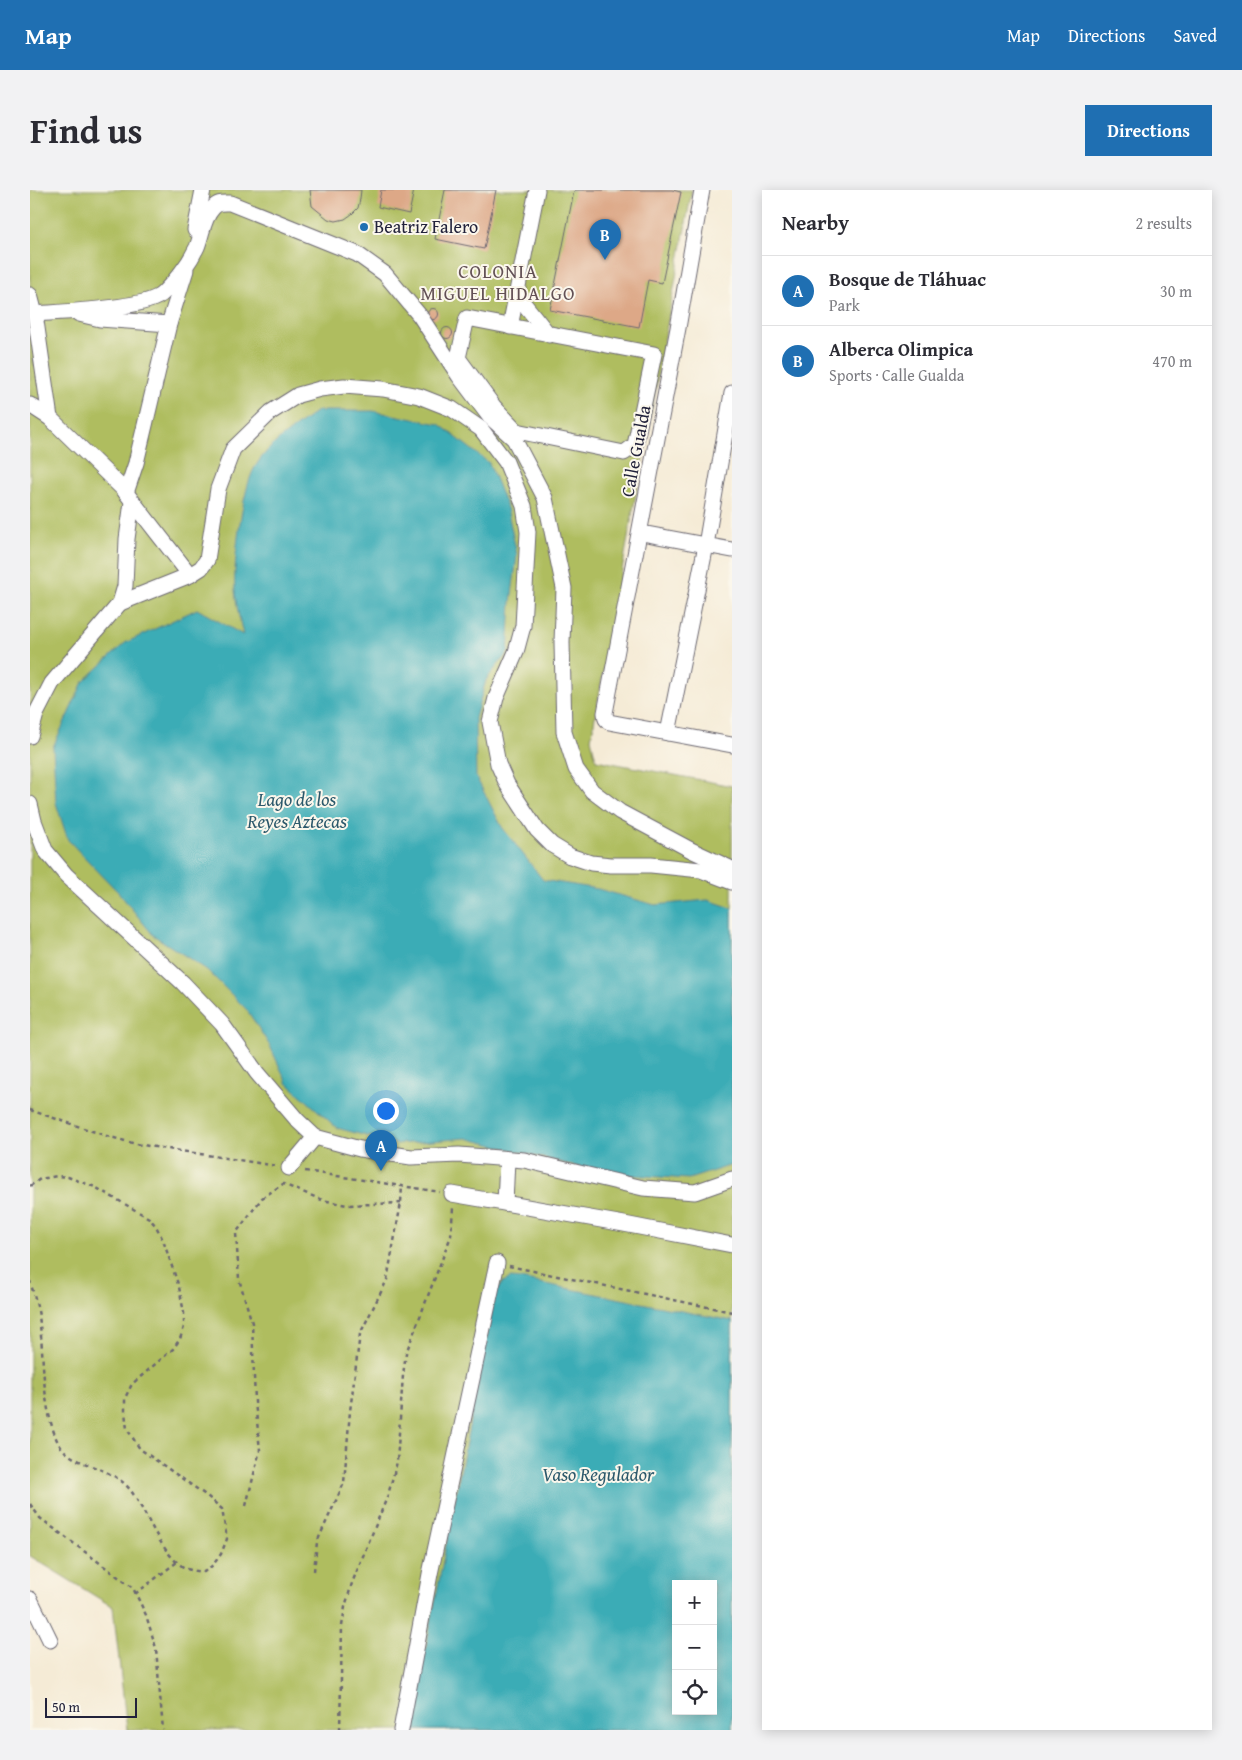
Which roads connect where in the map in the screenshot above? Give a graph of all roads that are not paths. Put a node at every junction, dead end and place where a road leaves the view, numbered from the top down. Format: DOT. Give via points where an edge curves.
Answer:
graph roads {
  1 [pos="203,190"];
  2 [pos="537,190"];
  3 [pos="702,190"];
  4 [pos="188,264"];
  5 [pos="30,295"];
  6 [pos="517,296"];
  7 [pos="68,311"];
  8 [pos="35,314"];
  9 [pos="170,324"];
  10 [pos="510,327"];
  11 [pos="549,335"];
  12 [pos="732,393"];
  13 [pos="30,405"];
  14 [pos="489,416"];
  15 [pos="50,418"];
  16 [pos="481,430"];
  17 [pos="129,497"];
  18 [pos="647,534"];
  19 [pos="706,546"];
  20 [pos="732,550"];
  21 [pos="190,574"];
  22 [pos="120,603"];
  23 [pos="668,733"];
  24 [pos="30,736"];
  25 [pos="732,745"];
  26 [pos="30,804"];
  27 [pos="732,869"];
  28 [pos="732,882"];
  29 [pos="315,1137"];
  30 [pos="507,1160"];
  31 [pos="289,1168"];
  32 [pos="732,1179"];
  33 [pos="452,1194"];
  34 [pos="505,1203"];
  35 [pos="732,1245"];
  36 [pos="497,1263"];
  37 [pos="30,1599"];
  38 [pos="50,1640"];
  39 [pos="401,1730"];
  1 -- 4 [label="street"];
  2 -- 6 [label="street"];
  3 -- 23 [label="street, Calle Gualda" via="605,713 609,722"];
  4 -- 7 [label="street" via="161,295 136,304"];
  4 -- 9 [label="street"];
  4 -- 14 [label="street" via="206,219 218,203 230,203 357,254 385,274 420,316"];
  5 -- 8 [label="street"];
  6 -- 10 [label="street"];
  6 -- 11 [label="street"];
  7 -- 8 [label="street"];
  7 -- 9 [label="street" via="100,319"];
  8 -- 15 [label="street"];
  9 -- 17 [label="street"];
  10 -- 11 [label="street"];
  10 -- 11 [label="street" via="467,318 458,358 516,431 624,453 636,445 654,354"];
  12 -- 19 [label="street"];
  13 -- 15 [label="street"];
  14 -- 16 [label="street"];
  14 -- 27 [label="street" via="514,440 545,498 564,588 564,732 576,769 592,791 620,812"];
  15 -- 17 [label="street"];
  16 -- 21 [label="street" via="452,409 419,396 344,386 298,395 271,412 233,449 218,489 207,560"];
  16 -- 28 [label="street" via="506,462 524,506 528,532 523,626 490,722 498,764 506,784 537,830 570,856 591,863 701,870"];
  17 -- 21 [label="street"];
  17 -- 22 [label="street" via="125,586"];
  18 -- 19 [label="street"];
  19 -- 20 [label="street"];
  19 -- 23 [label="street"];
  21 -- 22 [label="street"];
  22 -- 24 [label="street" via="52,683 36,714"];
  23 -- 25 [label="street"];
  26 -- 29 [label="street" via="45,850 66,875 203,1004 222,1024 257,1073"];
  29 -- 30 [label="street" via="360,1150 411,1157 459,1155"];
  29 -- 31 [label="street"];
  30 -- 32 [label="street" via="524,1160 652,1189 695,1192"];
  30 -- 34 [label="street"];
  33 -- 34 [label="street"];
  34 -- 35 [label="street"];
  36 -- 39 [label="street" via="430,1574"];
  37 -- 38 [label="street"];
}
